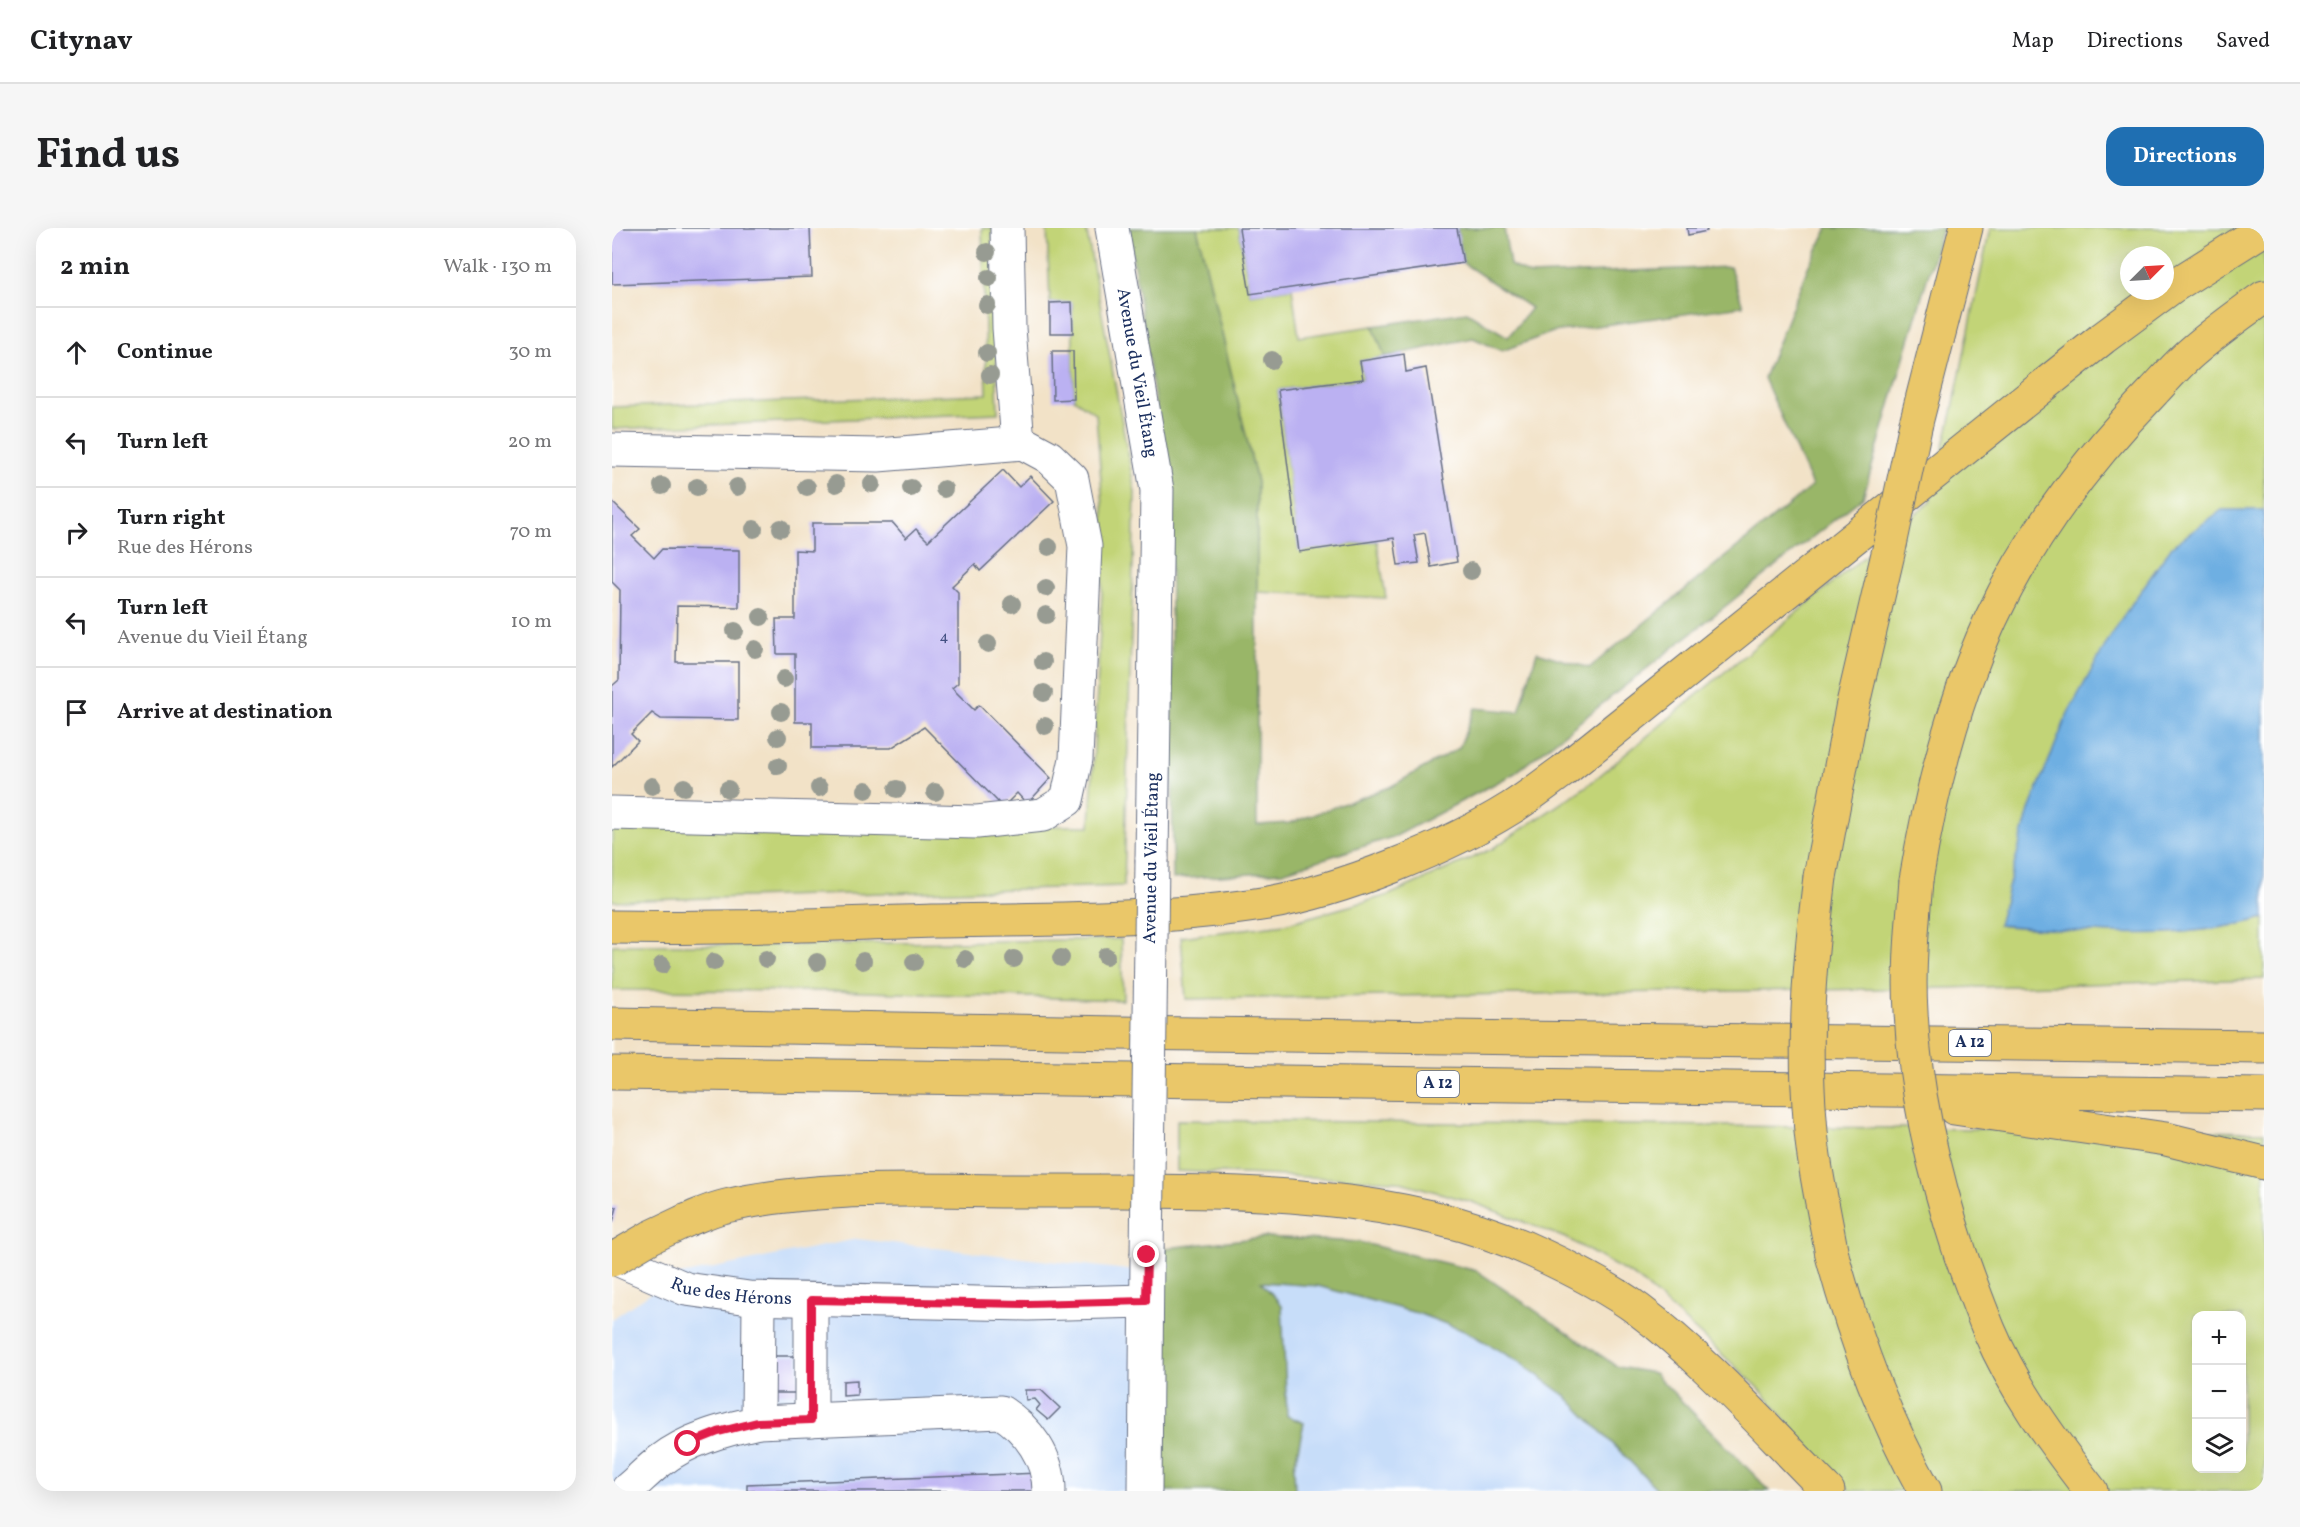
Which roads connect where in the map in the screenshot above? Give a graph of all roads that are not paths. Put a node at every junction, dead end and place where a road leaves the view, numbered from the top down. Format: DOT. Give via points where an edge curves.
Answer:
graph roads {
  1 [pos="1007,228"];
  2 [pos="1112,228"];
  3 [pos="1966,228"];
  4 [pos="2264,229"];
  5 [pos="2264,297"];
  6 [pos="1018,443"];
  7 [pos="612,450"];
  8 [pos="612,813"];
  9 [pos="612,927"];
  10 [pos="612,1024"];
  11 [pos="2264,1047"];
  12 [pos="612,1073"];
  13 [pos="1828,1089"];
  14 [pos="2264,1095"];
  15 [pos="2264,1163"];
  16 [pos="612,1258"];
  17 [pos="759,1299"];
  18 [pos="811,1300"];
  19 [pos="1146,1301"];
  20 [pos="811,1420"];
  21 [pos="758,1422"];
  22 [pos="628,1491"];
  23 [pos="1049,1491"];
  24 [pos="1145,1491"];
  25 [pos="1828,1491"];
  26 [pos="1924,1491"];
  27 [pos="2091,1491"];
  1 -- 6 [label="street" via="1009,328"];
  2 -- 19 [label="street, Avenue du Vieil Étang, bridge" via="1157,490"];
  3 -- 26 [label="highway, bridge" via="1916,423 1852,708 1820,877 1809,969 1810,1120 1832,1255 1884,1410"];
  4 -- 9 [label="highway" via="2172,287 2103,338 1563,771 1510,808 1454,839 1396,864 1270,903 1183,913"];
  5 -- 27 [label="highway, bridge" via="2191,353 2098,451 2021,562 1991,620 1945,745 1928,809 1916,880 1911,1011 1927,1141 1944,1204 1990,1332 2019,1389 2055,1446"];
  6 -- 7 [label="street" via="878,455"];
  6 -- 8 [label="street" via="1049,457 1071,479 1084,546 1076,759 1067,800 1043,814 977,822"];
  10 -- 11 [label="highway, A 12"];
  12 -- 13 [label="highway, A 12"];
  13 -- 14 [label="highway, A 12"];
  13 -- 15 [label="highway" via="2166,1139"];
  16 -- 17 [label="street, Rue des Hérons" via="686,1289"];
  16 -- 25 [label="highway, bridge" via="722,1207 766,1198 829,1193 1208,1192 1362,1203 1423,1215 1533,1251 1636,1308 1710,1372"];
  17 -- 18 [label="street, Rue des Hérons"];
  17 -- 21 [label="street"];
  18 -- 19 [label="street, Rue des Hérons" via="1028,1304"];
  18 -- 20 [label="street"];
  19 -- 24 [label="street, Avenue du Vieil Étang"];
  20 -- 21 [label="street"];
  20 -- 23 [label="street" via="1001,1412 1018,1423 1032,1441 1044,1464"];
  21 -- 22 [label="street" via="688,1444 661,1460"];
}
